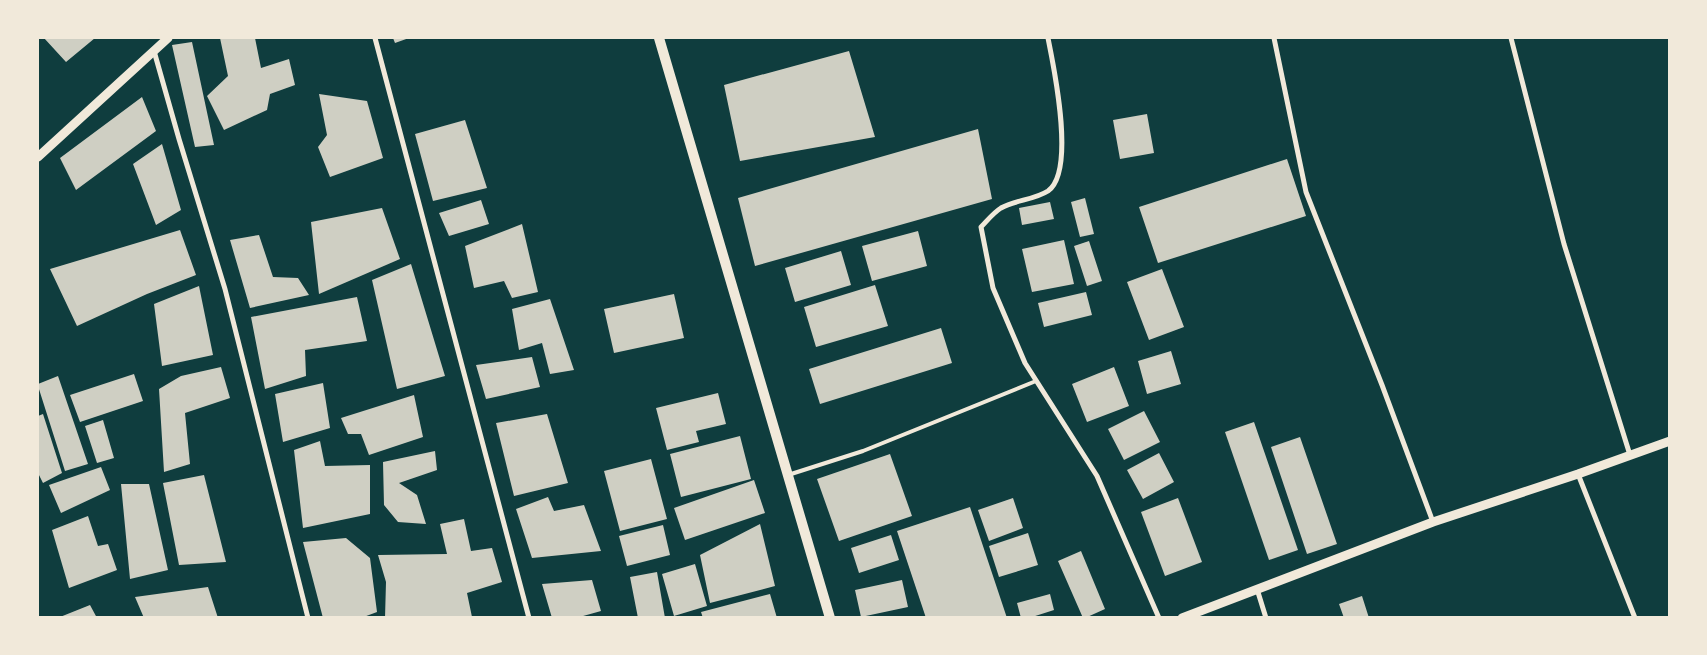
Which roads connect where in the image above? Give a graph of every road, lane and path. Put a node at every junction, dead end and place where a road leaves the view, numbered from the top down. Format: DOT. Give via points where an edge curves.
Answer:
graph roads {
  1 [pos="168,38"];
  2 [pos="375,38"];
  3 [pos="659,38"];
  4 [pos="1048,38"];
  5 [pos="1274,38"];
  6 [pos="1510,38"];
  7 [pos="154,51"];
  8 [pos="38,157"];
  9 [pos="1036,381"];
  10 [pos="1670,441"];
  11 [pos="1630,455"];
  12 [pos="1578,474"];
  13 [pos="788,475"];
  14 [pos="1433,522"];
  15 [pos="1257,589"];
  16 [pos="308,618"];
  17 [pos="529,618"];
  18 [pos="830,618"];
  19 [pos="1160,618"];
  20 [pos="1182,618"];
  21 [pos="1266,618"];
  22 [pos="1635,618"];
  1 -- 7 [label="street"];
  2 -- 17 [label="street"];
  3 -- 13 [label="main road"];
  4 -- 9 [label="street" via="1062,129 1060,170 1053,187 1001,208 981,227 993,288"];
  5 -- 14 [label="street" via="1306,192"];
  6 -- 11 [label="street" via="1564,244"];
  7 -- 8 [label="street"];
  7 -- 16 [label="street" via="178,139 226,289"];
  9 -- 13 [label="lane" via="862,451"];
  9 -- 19 [label="street" via="1097,476"];
  10 -- 11 [label="street"];
  11 -- 12 [label="street"];
  12 -- 14 [label="street"];
  12 -- 22 [label="street"];
  13 -- 18 [label="main road"];
  14 -- 15 [label="street"];
  15 -- 20 [label="street"];
  15 -- 21 [label="street"];
}
